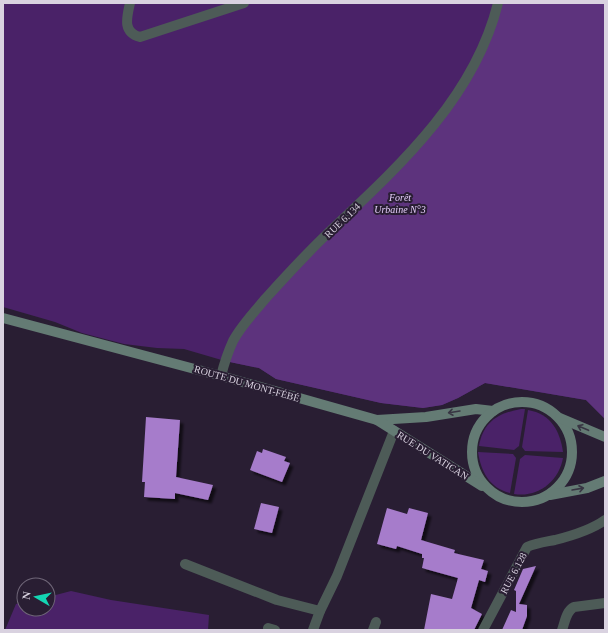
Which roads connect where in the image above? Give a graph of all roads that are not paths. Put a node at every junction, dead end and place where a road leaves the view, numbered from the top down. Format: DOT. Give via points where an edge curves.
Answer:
graph roads {
  1 [pos="130,3"];
  2 [pos="244,3"];
  3 [pos="498,3"];
  4 [pos="3,318"];
  5 [pos="220,376"];
  6 [pos="493,411"];
  7 [pos="560,418"];
  8 [pos="377,420"];
  9 [pos="394,431"];
  10 [pos="605,437"];
  11 [pos="605,481"];
  12 [pos="488,489"];
  13 [pos="550,494"];
  14 [pos="605,520"];
  15 [pos="185,564"];
  16 [pos="605,603"];
  17 [pos="320,611"];
  18 [pos="313,630"];
  19 [pos="483,630"];
  20 [pos="562,630"];
  1 -- 2 [label="street" via="126,20 129,30 140,37"];
  3 -- 5 [label="street, RUE 6.134" via="479,56 457,93 420,142 385,180 301,260 253,313 233,340"];
  4 -- 5 [label="street, ROUTE DU MONT-FÉBÉ"];
  5 -- 8 [label="street, ROUTE DU MONT-FÉBÉ"];
  6 -- 7 [label="street" via="515,402 528,402 546,407"];
  6 -- 8 [label="street, ROUTE DU MONT-FÉBÉ, one-way" via="476,409 426,417"];
  6 -- 12 [label="street" via="478,427 472,448 473,464 479,478"];
  10 -- 7 [label="street, one-way"];
  7 -- 13 [label="street" via="571,439 573,456 569,471 561,484"];
  8 -- 9 [label="street, RUE DU VATICAN"];
  9 -- 12 [label="street, RUE DU VATICAN"];
  9 -- 17 [label="street" via="337,576"];
  13 -- 11 [label="street, one-way" via="587,488"];
  12 -- 13 [label="street" via="512,502 525,503"];
  14 -- 19 [label="street, RUE 6.128" via="577,533 527,547"];
  15 -- 17 [label="street" via="277,600"];
  16 -- 20 [label="street" via="571,609"];
  17 -- 18 [label="street"];
}
